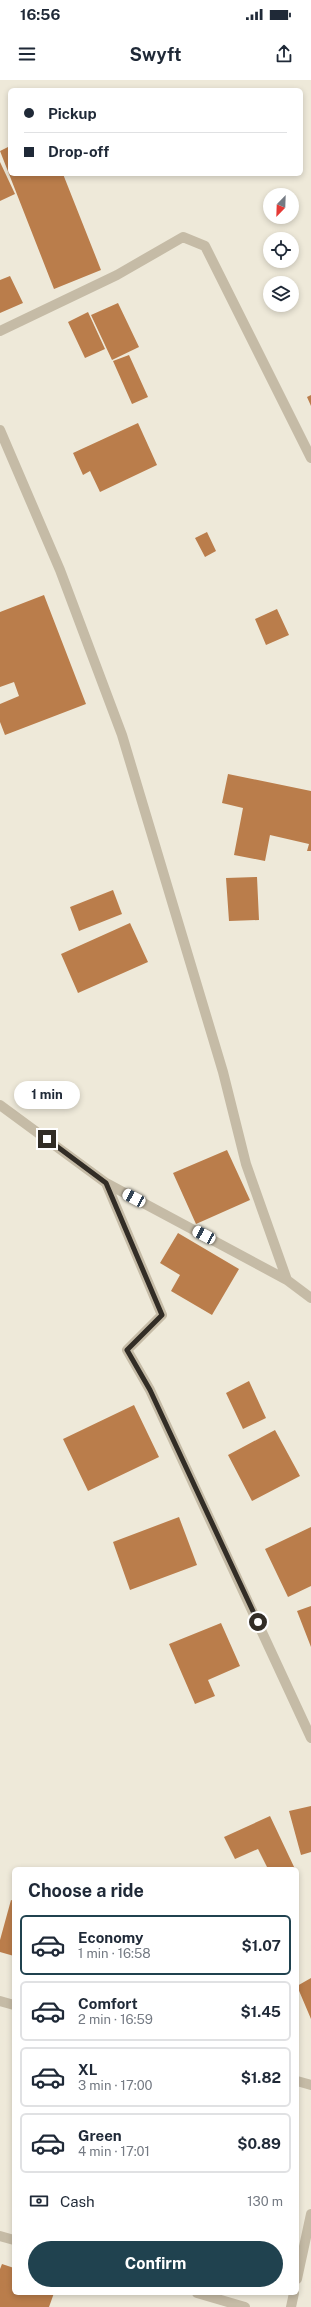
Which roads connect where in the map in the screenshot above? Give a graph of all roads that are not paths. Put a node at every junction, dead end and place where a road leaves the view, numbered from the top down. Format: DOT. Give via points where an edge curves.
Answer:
graph roads {
  1 [pos="0,331"];
  2 [pos="0,430"];
  3 [pos="311,458"];
  4 [pos="0,1105"];
  5 [pos="106,1183"];
  6 [pos="287,1280"];
  7 [pos="311,1298"];
  8 [pos="311,1738"];
  9 [pos="0,2001"];
  10 [pos="12,2004"];
  11 [pos="299,2082"];
  12 [pos="311,2085"];
  13 [pos="311,2214"];
  14 [pos="0,2236"];
  15 [pos="12,2239"];
  16 [pos="299,2270"];
  17 [pos="204,2295"];
  18 [pos="294,2295"];
  19 [pos="245,2307"];
  20 [pos="291,2307"];
  1 -- 3 [label="street" via="117,275 183,237 204,246"];
  2 -- 6 [label="street" via="60,570 122,735 223,1072 246,1164"];
  4 -- 5 [label="street"];
  5 -- 6 [label="street"];
  5 -- 8 [label="street" via="162,1315 127,1350 150,1390"];
  6 -- 7 [label="street"];
  9 -- 10 [label="street"];
  11 -- 12 [label="street"];
  13 -- 16 [label="street"];
  14 -- 15 [label="street"];
  17 -- 19 [label="street"];
  18 -- 20 [label="street"];
}
